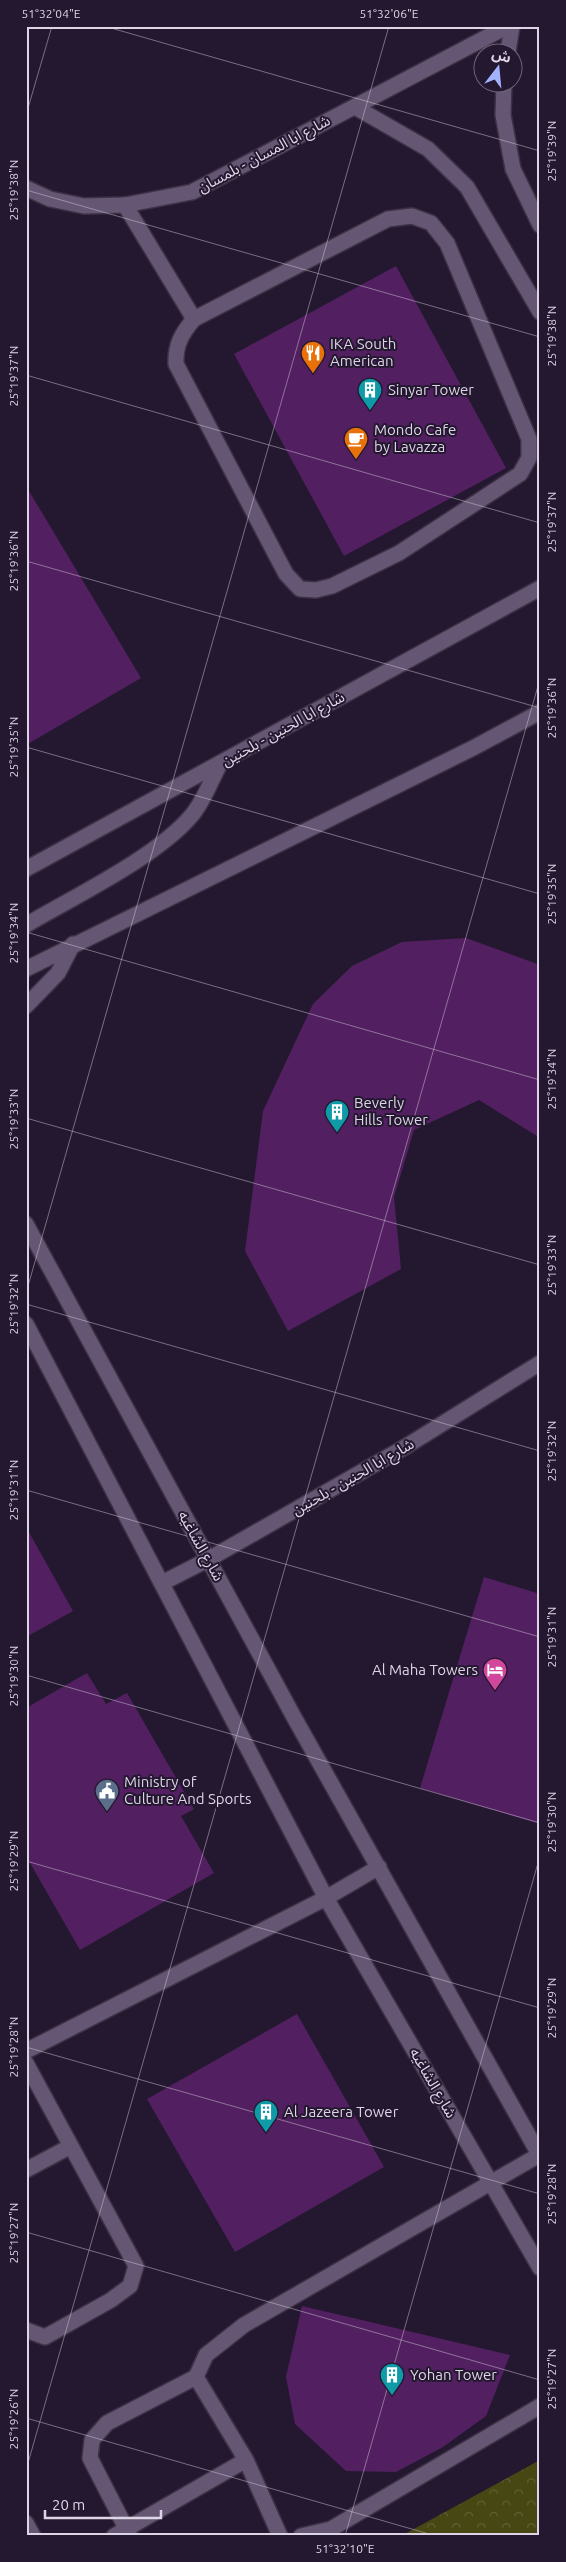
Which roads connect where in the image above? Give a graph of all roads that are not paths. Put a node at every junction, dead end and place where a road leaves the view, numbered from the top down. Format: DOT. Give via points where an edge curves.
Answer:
graph roads {
  1 [pos="508,26"];
  2 [pos="512,26"];
  3 [pos="510,42"];
  4 [pos="504,92"];
  5 [pos="355,107"];
  6 [pos="26,188"];
  7 [pos="125,205"];
  8 [pos="540,225"];
  9 [pos="540,312"];
  10 [pos="194,319"];
  11 [pos="540,588"];
  12 [pos="540,712"];
  13 [pos="220,764"];
  14 [pos="26,869"];
  15 [pos="26,925"];
  16 [pos="73,944"];
  17 [pos="26,969"];
  18 [pos="26,1006"];
  19 [pos="26,1224"];
  20 [pos="26,1324"];
  21 [pos="540,1363"];
  22 [pos="209,1559"];
  23 [pos="162,1583"];
  24 [pos="378,1867"];
  25 [pos="326,1898"];
  26 [pos="26,2051"];
  27 [pos="26,2063"];
  28 [pos="71,2146"];
  29 [pos="540,2155"];
  30 [pos="26,2170"];
  31 [pos="490,2182"];
  32 [pos="540,2268"];
  33 [pos="26,2330"];
  34 [pos="196,2377"];
  35 [pos="540,2406"];
  36 [pos="246,2460"];
  37 [pos="26,2523"];
  38 [pos="123,2534"];
  39 [pos="33,2536"];
  40 [pos="280,2536"];
  41 [pos="301,2536"];
  1 -- 5 [label="street, شارع ابا المسان - بلمسان"];
  2 -- 3 [label="street"];
  4 -- 8 [label="street" via="503,115 513,169"];
  5 -- 7 [label="street, شارع ابا المسان - بلمسان" via="192,192"];
  5 -- 9 [label="street" via="428,149 467,187"];
  6 -- 7 [label="street, شارع ابا المسان - بلمسان" via="50,199 84,206"];
  7 -- 10 [label="street"];
  10 -- 10 [label="street" via="388,218 412,216 431,223 447,244 529,439 529,458 520,474 399,553 332,586 300,589 282,566 176,364 179,340"];
  11 -- 13 [label="street, شارع ابا الحنين - بلحنين"];
  12 -- 16 [label="street"];
  13 -- 14 [label="street, شارع ابا الحنين - بلحنين"];
  13 -- 15 [label="street" via="194,813 180,828 137,859"];
  16 -- 17 [label="street"];
  16 -- 18 [label="street" via="58,972"];
  19 -- 22 [label="street, شارع الشاغيه"];
  20 -- 23 [label="street, شارع الشاغيه"];
  21 -- 22 [label="street, شارع ابا الحنين - بلحنين" via="406,1447"];
  22 -- 23 [label="street, شارع ابا الحنين - بلحنين"];
  22 -- 24 [label="street, شارع الشاغيه"];
  23 -- 25 [label="street, شارع الشاغيه"];
  24 -- 25 [label="street"];
  24 -- 29 [label="street, شارع الشاغيه"];
  25 -- 26 [label="street"];
  25 -- 31 [label="street, شارع الشاغيه"];
  27 -- 28 [label="street"];
  28 -- 30 [label="street"];
  28 -- 33 [label="street" via="136,2266 130,2286 111,2300 45,2336"];
  29 -- 31 [label="street"];
  31 -- 32 [label="street, شارع الشاغيه"];
  31 -- 34 [label="street" via="244,2325 206,2356"];
  34 -- 36 [label="street"];
  34 -- 38 [label="street" via="107,2423 92,2440 90,2458"];
  35 -- 41 [label="street" via="331,2529"];
  36 -- 38 [label="street"];
  36 -- 40 [label="street"];
  37 -- 39 [label="street"];
}
